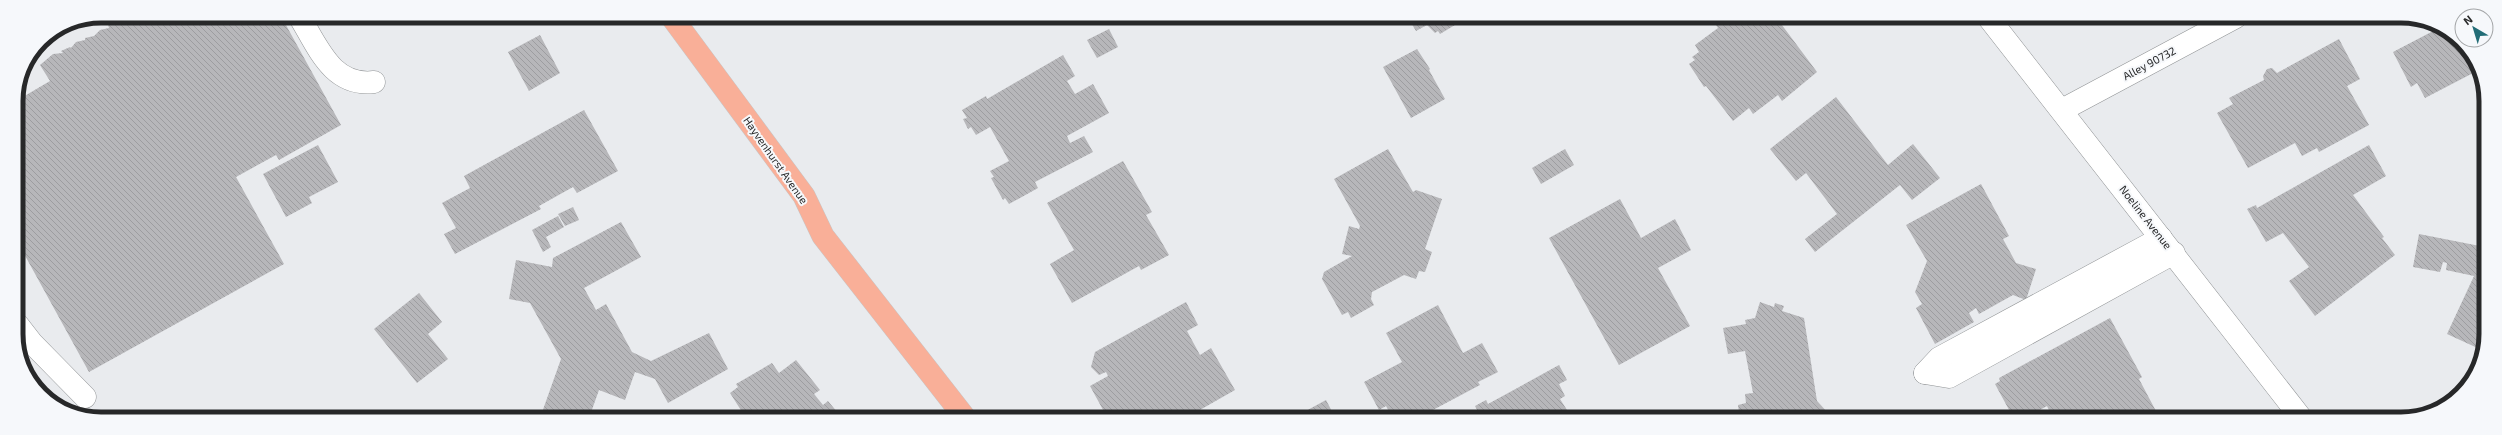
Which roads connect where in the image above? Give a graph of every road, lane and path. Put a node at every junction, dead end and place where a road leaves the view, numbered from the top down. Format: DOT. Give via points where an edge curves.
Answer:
graph roads {
  1 [pos="304,23"];
  2 [pos="676,23"];
  3 [pos="1993,23"];
  4 [pos="2225,23"];
  5 [pos="374,82"];
  6 [pos="2062,110"];
  7 [pos="2167,245"];
  8 [pos="23,331"];
  9 [pos="85,397"];
  10 [pos="961,412"];
  11 [pos="2297,412"];
  1 -- 5 [label="street" via="326,60 342,77 360,84"];
  2 -- 10 [label="main road, Hayvenhurst Avenue" via="804,196 823,236"];
  3 -- 6 [label="street, Noeline Avenue"];
  4 -- 6 [label="street, Alley 90732"];
  6 -- 7 [label="street, Noeline Avenue"];
  7 -- 7 [label="street" via="1939,358 1925,373 1949,377"];
  7 -- 11 [label="street, Noeline Avenue"];
  8 -- 9 [label="street"];
}
